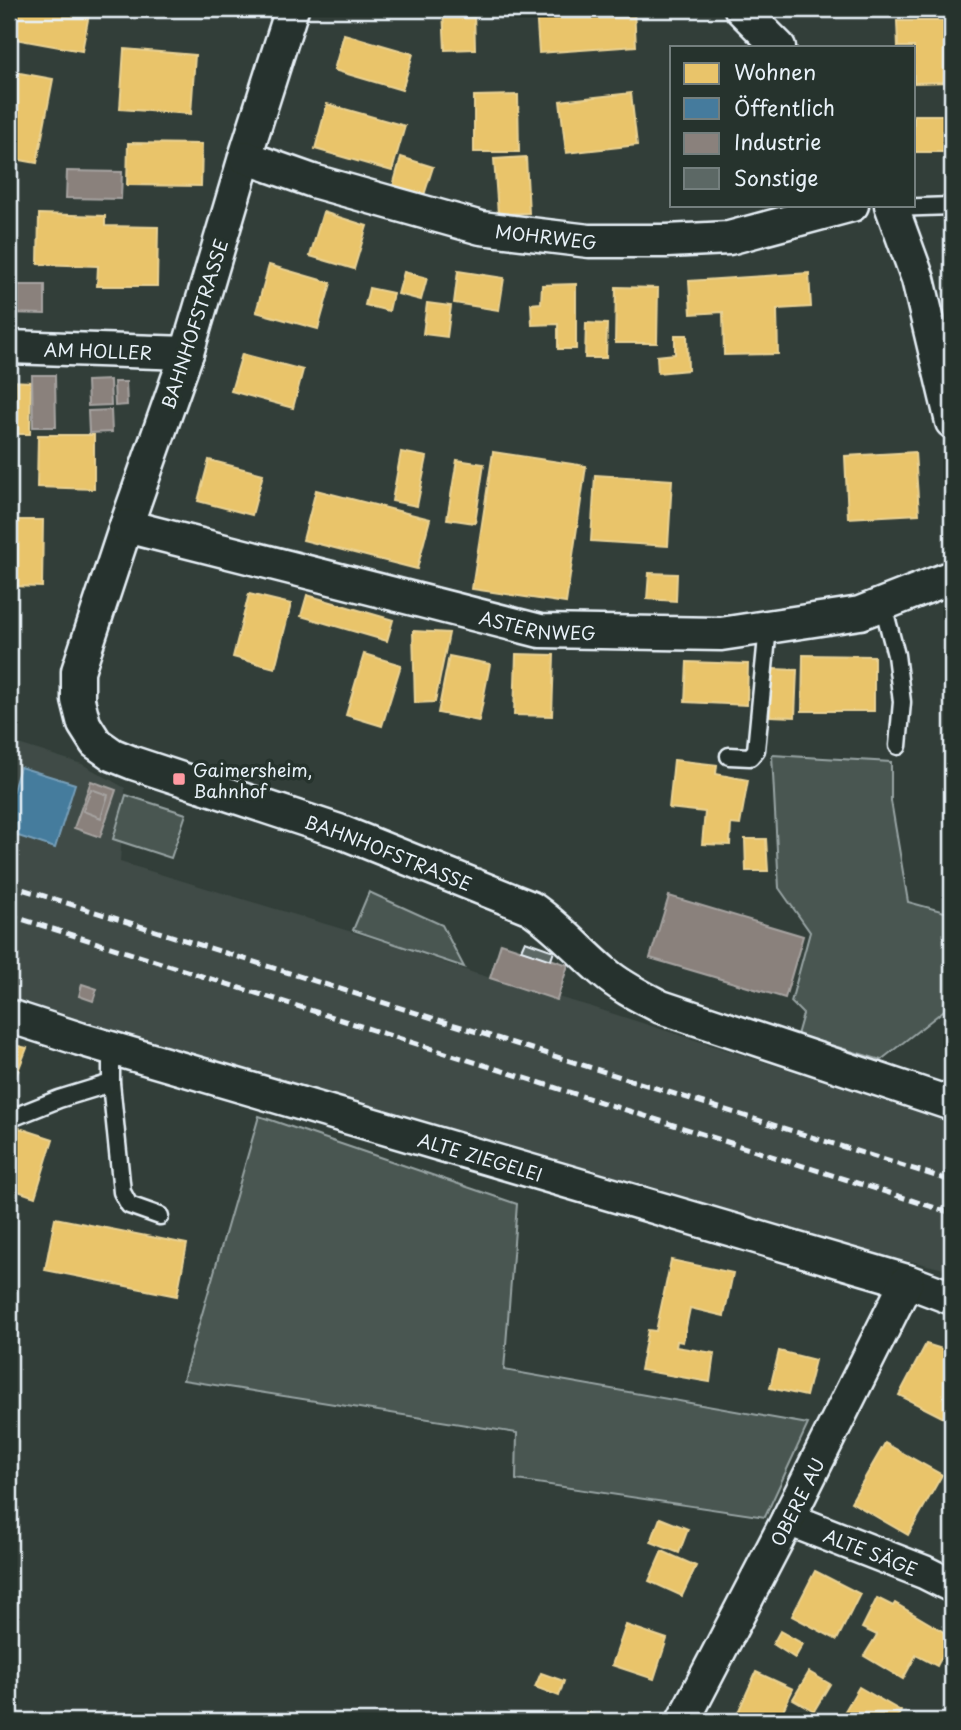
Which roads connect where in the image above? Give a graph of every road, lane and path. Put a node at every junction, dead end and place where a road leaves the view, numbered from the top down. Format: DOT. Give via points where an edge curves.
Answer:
graph roads {
  1 [pos="292,9"];
  2 [pos="741,9"];
  3 [pos="778,46"];
  4 [pos="245,158"];
  5 [pos="848,206"];
  6 [pos="892,206"];
  7 [pos="952,206"];
  8 [pos="9,347"];
  9 [pos="187,353"];
  10 [pos="945,359"];
  11 [pos="952,422"];
  12 [pos="126,526"];
  13 [pos="952,576"];
  14 [pos="883,605"];
  15 [pos="768,627"];
  16 [pos="898,746"];
  17 [pos="729,755"];
  18 [pos="9,1016"];
  19 [pos="111,1047"];
  20 [pos="111,1083"];
  21 [pos="952,1104"];
  22 [pos="9,1119"];
  23 [pos="160,1216"];
  24 [pos="907,1281"];
  25 [pos="952,1298"];
  26 [pos="788,1519"];
  27 [pos="952,1586"];
  28 [pos="683,1721"];
  1 -- 4 [label="street, BAHNHOFSTRASSE"];
  2 -- 3 [label="street"];
  4 -- 5 [label="street, MOHRWEG" via="481,228 589,241 729,238"];
  4 -- 9 [label="street, BAHNHOFSTRASSE"];
  6 -- 7 [label="lane"];
  6 -- 10 [label="street"];
  8 -- 9 [label="street, AM HOLLER"];
  9 -- 12 [label="street, BAHNHOFSTRASSE"];
  10 -- 11 [label="street"];
  12 -- 15 [label="street, ASTERNWEG" via="540,631 721,634"];
  12 -- 21 [label="street, BAHNHOFSTRASSE" via="78,671 78,700 84,724 96,743 133,764 339,831 531,908 606,974 661,1007"];
  13 -- 14 [label="street, ASTERNWEG"];
  14 -- 15 [label="street, ASTERNWEG" via="860,613"];
  14 -- 16 [label="lane" via="902,702"];
  15 -- 17 [label="lane" via="757,750 750,757"];
  18 -- 19 [label="street, ALTE ZIEGELEI"];
  19 -- 20 [label="lane"];
  19 -- 24 [label="street, ALTE ZIEGELEI"];
  20 -- 22 [label="lane"];
  20 -- 23 [label="lane" via="122,1192 129,1205"];
  24 -- 25 [label="street, ALTE ZIEGELEI"];
  24 -- 26 [label="street, OBERE AU"];
  26 -- 27 [label="street, ALTE SÄGE"];
  26 -- 28 [label="street, OBERE AU"];
}
